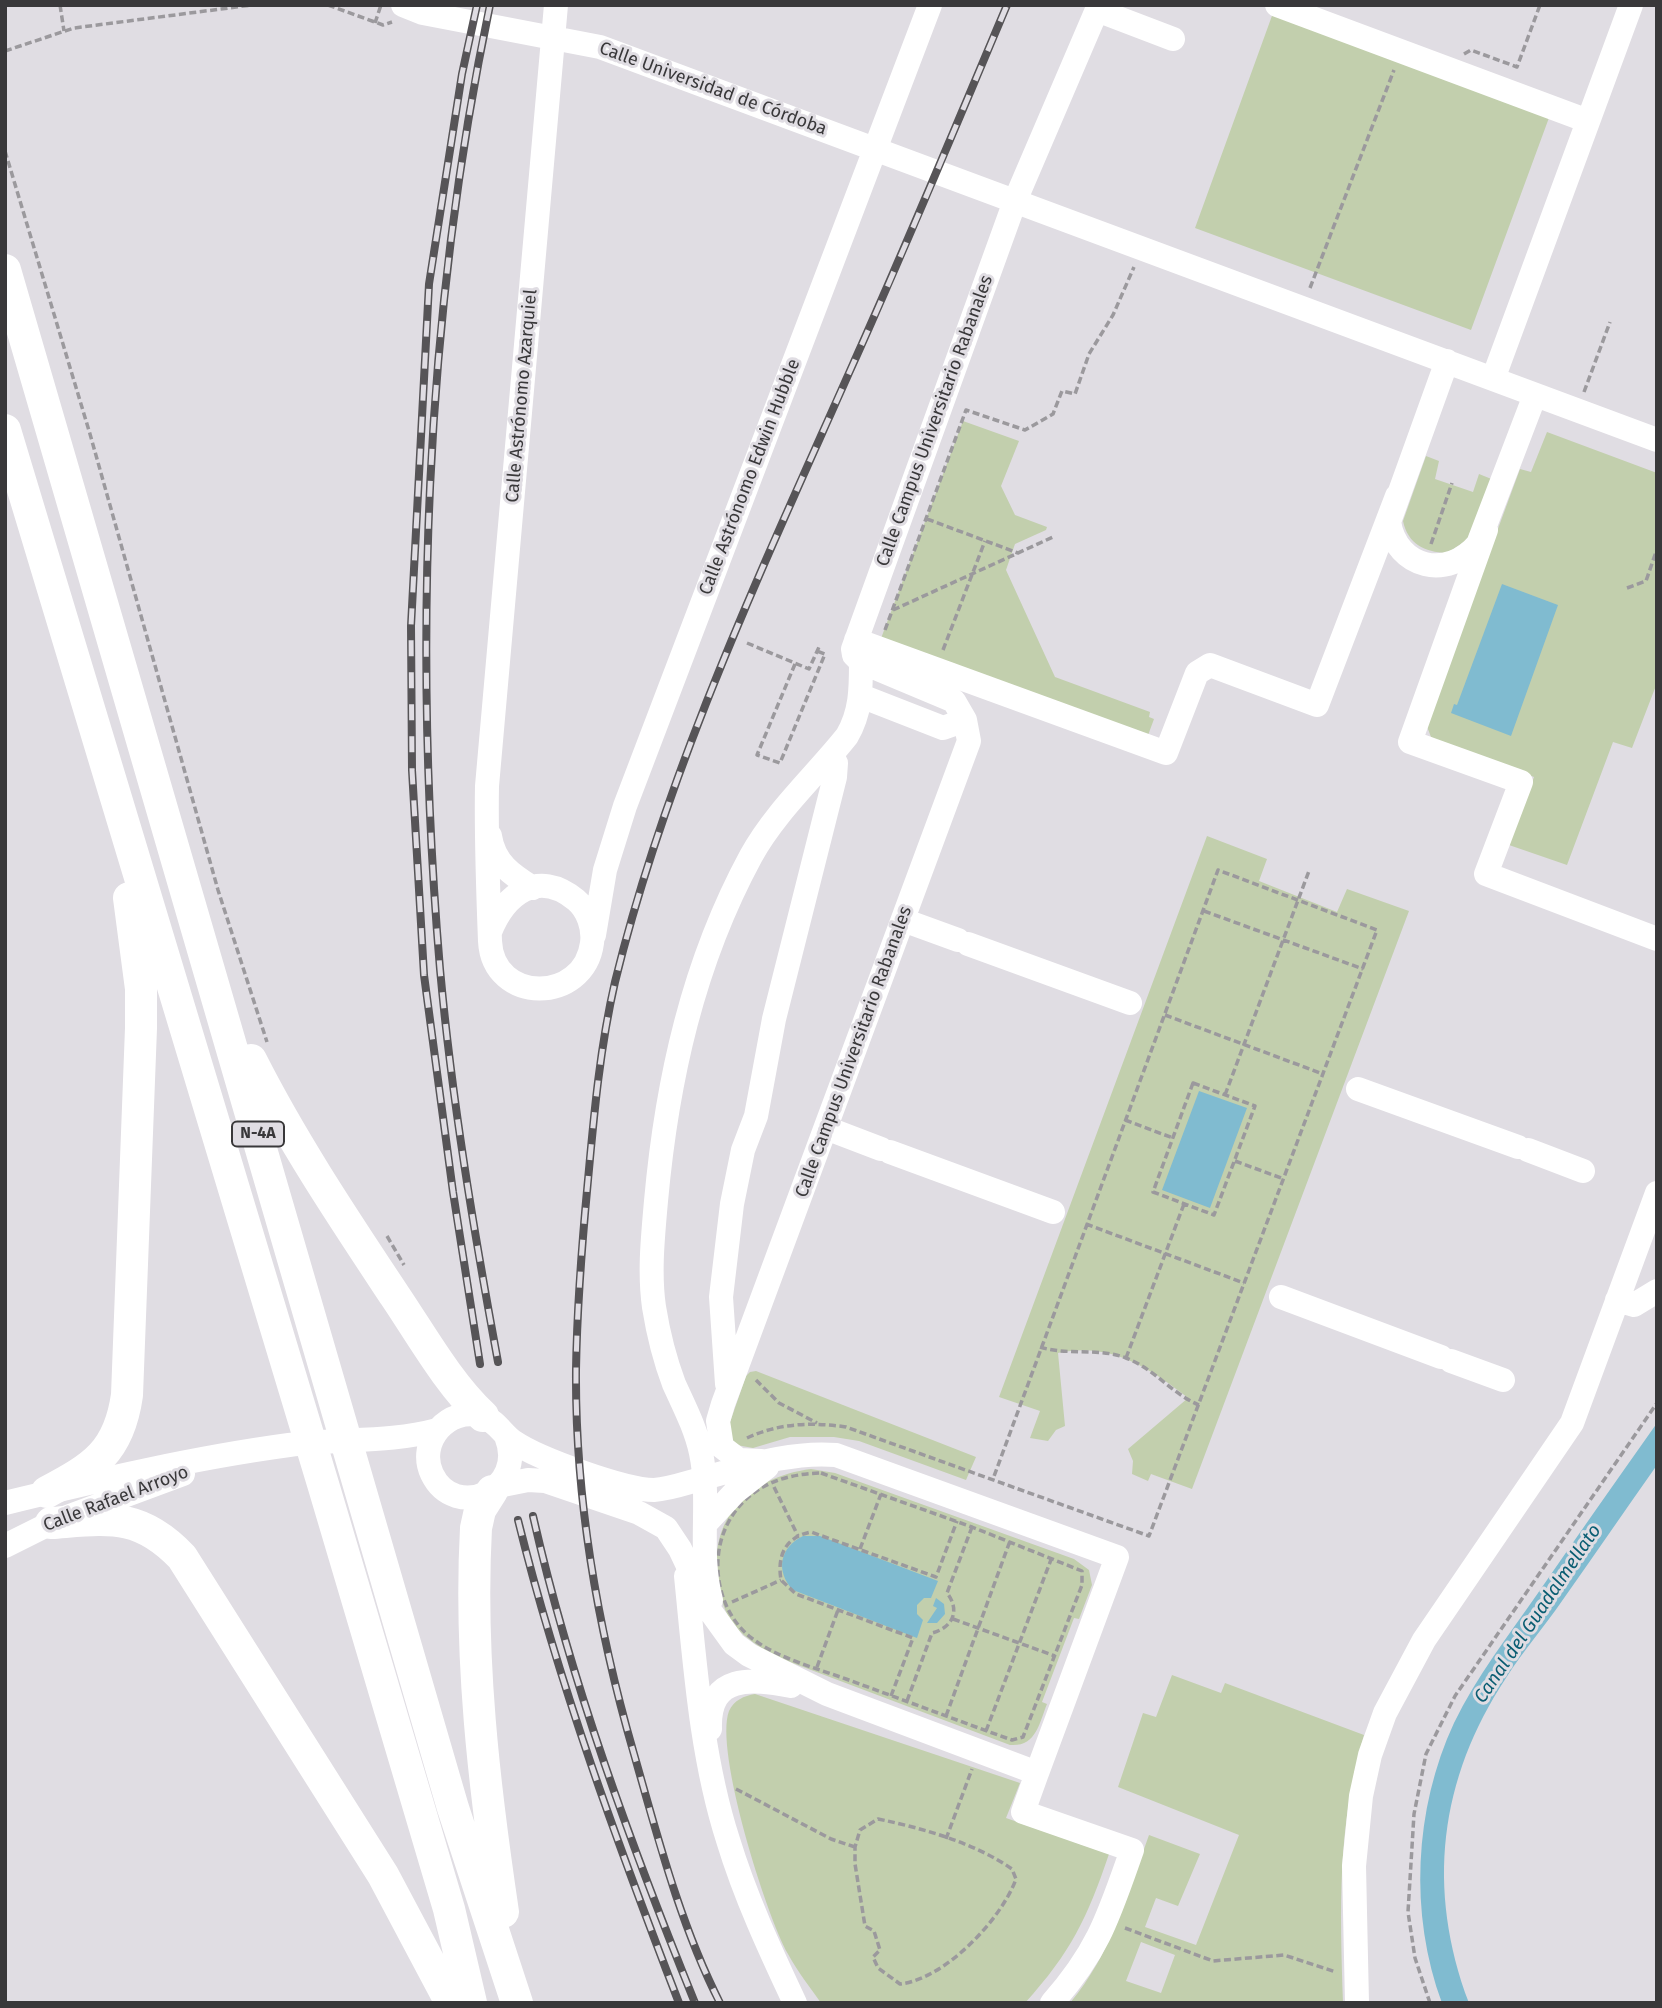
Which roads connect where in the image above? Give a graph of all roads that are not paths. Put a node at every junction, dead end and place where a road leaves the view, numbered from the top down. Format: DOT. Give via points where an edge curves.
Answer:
graph roads {
  1 [pos="556,5"];
  2 [pos="930,5"];
  3 [pos="1277,5"];
  4 [pos="1631,5"];
  5 [pos="1098,8"];
  6 [pos="409,12"];
  7 [pos="1173,39"];
  8 [pos="1588,121"];
  9 [pos="1015,201"];
  10 [pos="5,270"];
  11 [pos="1447,361"];
  12 [pos="1493,379"];
  13 [pos="1535,395"];
  14 [pos="5,430"];
  15 [pos="1657,440"];
  16 [pos="1396,496"];
  17 [pos="1486,530"];
  18 [pos="865,650"];
  19 [pos="861,696"];
  20 [pos="85,698"];
  21 [pos="961,714"];
  22 [pos="828,760"];
  23 [pos="487,786"];
  24 [pos="186,885"];
  25 [pos="533,888"];
  26 [pos="903,920"];
  27 [pos="490,932"];
  28 [pos="1657,939"];
  29 [pos="590,955"];
  30 [pos="1130,1003"];
  31 [pos="1358,1088"];
  32 [pos="826,1128"];
  33 [pos="1583,1171"];
  34 [pos="1657,1193"];
  35 [pos="1053,1212"];
  36 [pos="1657,1291"];
  37 [pos="1281,1297"];
  38 [pos="1617,1300"];
  39 [pos="1503,1381"];
  40 [pos="734,1396"];
  41 [pos="690,1418"];
  42 [pos="494,1426"];
  43 [pos="438,1430"];
  44 [pos="386,1438"];
  45 [pos="428,1454"];
  46 [pos="773,1471"];
  47 [pos="568,1477"];
  48 [pos="706,1478"];
  49 [pos="5,1488"];
  50 [pos="495,1489"];
  51 [pos="620,1495"];
  52 [pos="5,1503"];
  53 [pos="45,1503"];
  54 [pos="707,1522"];
  55 [pos="5,1546"];
  56 [pos="684,1562"];
  57 [pos="721,1613"];
  58 [pos="827,1694"];
  59 [pos="712,1771"];
  60 [pos="1037,1773"];
  61 [pos="783,1977"];
  62 [pos="1358,1991"];
  63 [pos="516,1999"];
  64 [pos="451,2003"];
  65 [pos="471,2003"];
  66 [pos="795,2003"];
  67 [pos="801,2003"];
  68 [pos="1052,2003"];
  1 -- 23 [label="street, Calle Astrónomo Azarquiel"];
  2 -- 29 [label="street, Calle Astrónomo Edwin Hubble" via="625,806 605,870"];
  3 -- 8 [label="street"];
  4 -- 8 [label="street"];
  5 -- 7 [label="street"];
  5 -- 9 [label="street, Calle Campus Universitario Rabanales"];
  6 -- 9 [label="street, Calle Universidad de Córdoba" via="587,43"];
  8 -- 12 [label="street"];
  9 -- 11 [label="street"];
  9 -- 18 [label="street, Calle Campus Universitario Rabanales"];
  10 -- 24 [label="main road, N-4A"];
  11 -- 12 [label="street"];
  11 -- 16 [label="street"];
  12 -- 13 [label="street"];
  13 -- 15 [label="street"];
  13 -- 17 [label="street"];
  14 -- 20 [label="main road, N-4A"];
  16 -- 17 [label="street" via="1389,522 1391,534 1403,553 1423,562 1436,566 1458,563"];
  16 -- 18 [label="street" via="1317,705 1210,666 1197,673 1166,753 936,669"];
  17 -- 28 [label="street" via="1410,742 1521,782 1486,874"];
  18 -- 19 [label="street, Calle Campus Universitario Rabanales"];
  18 -- 21 [label="street" via="947,696"];
  19 -- 21 [label="street" via="943,728 957,723"];
  19 -- 22 [label="street, Calle Campus Universitario Rabanales" via="855,722"];
  20 -- 53 [label="main road" via="127,886 141,989 127,1395 120,1429 99,1460"];
  20 -- 65 [label="main road, N-4A" via="355,1590 449,1909"];
  21 -- 26 [label="street, Calle Campus Universitario Rabanales" via="970,732 969,741"];
  22 -- 40 [label="street, Calle Campus Universitario Rabanales" via="836,762 835,776 732,1204 721,1297"];
  22 -- 41 [label="street, Calle Campus Universitario Rabanales" via="752,853 697,977 676,1058 661,1139 651,1285 673,1381"];
  23 -- 25 [label="street" via="495,857 509,873"];
  23 -- 27 [label="street" via="485,887"];
  24 -- 42 [label="main road" via="251,1061 284,1124 434,1354"];
  24 -- 63 [label="main road, N-4A" via="453,1808"];
  25 -- 27 [label="street" via="508,899"];
  25 -- 29 [label="street" via="552,888 577,901 592,927"];
  26 -- 30 [label="street"];
  26 -- 32 [label="street, Calle Campus Universitario Rabanales"];
  27 -- 29 [label="street" via="495,963 514,984 531,990 562,986 574,979"];
  31 -- 33 [label="street"];
  32 -- 35 [label="street"];
  32 -- 40 [label="street, Calle Campus Universitario Rabanales" via="739,1358"];
  34 -- 38 [label="street"];
  36 -- 38 [label="street" via="1634,1305"];
  37 -- 39 [label="street"];
  38 -- 62 [label="street" via="1572,1423 1424,1640 1385,1713 1370,1755 1356,1843"];
  40 -- 41 [label="street" via="713,1420"];
  40 -- 46 [label="street, Calle Campus Universitario Rabanales" via="718,1431 726,1452"];
  41 -- 48 [label="street, Calle Campus Universitario Rabanales"];
  42 -- 43 [label="street" via="458,1416"];
  42 -- 47 [label="street"];
  42 -- 50 [label="street" via="511,1462"];
  43 -- 44 [label="street, Calle Rafael Arroyo"];
  43 -- 45 [label="street"];
  44 -- 45 [label="street, Calle Rafael Arroyo"];
  44 -- 53 [label="street, Calle Rafael Arroyo" via="302,1443 140,1471"];
  45 -- 50 [label="street" via="437,1482 453,1494 473,1497"];
  46 -- 48 [label="street, Calle Campus Universitario Rabanales"];
  46 -- 54 [label="street" via="734,1492"];
  46 -- 60 [label="street, Calle Campus Universitario Rabanales" via="818,1454 854,1460 1117,1557"];
  47 -- 50 [label="street"];
  47 -- 51 [label="street"];
  48 -- 51 [label="street, Calle Campus Universitario Rabanales"];
  48 -- 54 [label="street, Calle Campus Universitario Rabanales"];
  49 -- 53 [label="street"];
  50 -- 63 [label="main road" via="476,1528 478,1688 485,1791"];
  51 -- 56 [label="street" via="666,1528"];
  52 -- 53 [label="street, Calle Rafael Arroyo"];
  53 -- 55 [label="street, Calle Rafael Arroyo"];
  53 -- 64 [label="main road" via="157,1533 182,1558 383,1875"];
  54 -- 57 [label="street, Calle Campus Universitario Rabanales" via="705,1577"];
  56 -- 57 [label="street, Calle Campus Universitario Rabanales"];
  56 -- 59 [label="street, Calle Campus Universitario Rabanales"];
  57 -- 58 [label="street, Calle Campus Universitario Rabanales" via="734,1644"];
  58 -- 59 [label="street, Calle Campus Universitario Rabanales" via="764,1681 729,1685 713,1704"];
  58 -- 60 [label="street, Calle Campus Universitario Rabanales"];
  59 -- 61 [label="street, Calle Campus Universitario Rabanales" via="727,1839"];
  60 -- 68 [label="street, Calle Campus Universitario Rabanales" via="1023,1812 1132,1850 1099,1941"];
  61 -- 66 [label="street, Calle Campus Universitario Rabanales"];
  61 -- 67 [label="street, Calle Campus Universitario Rabanales"];
}
